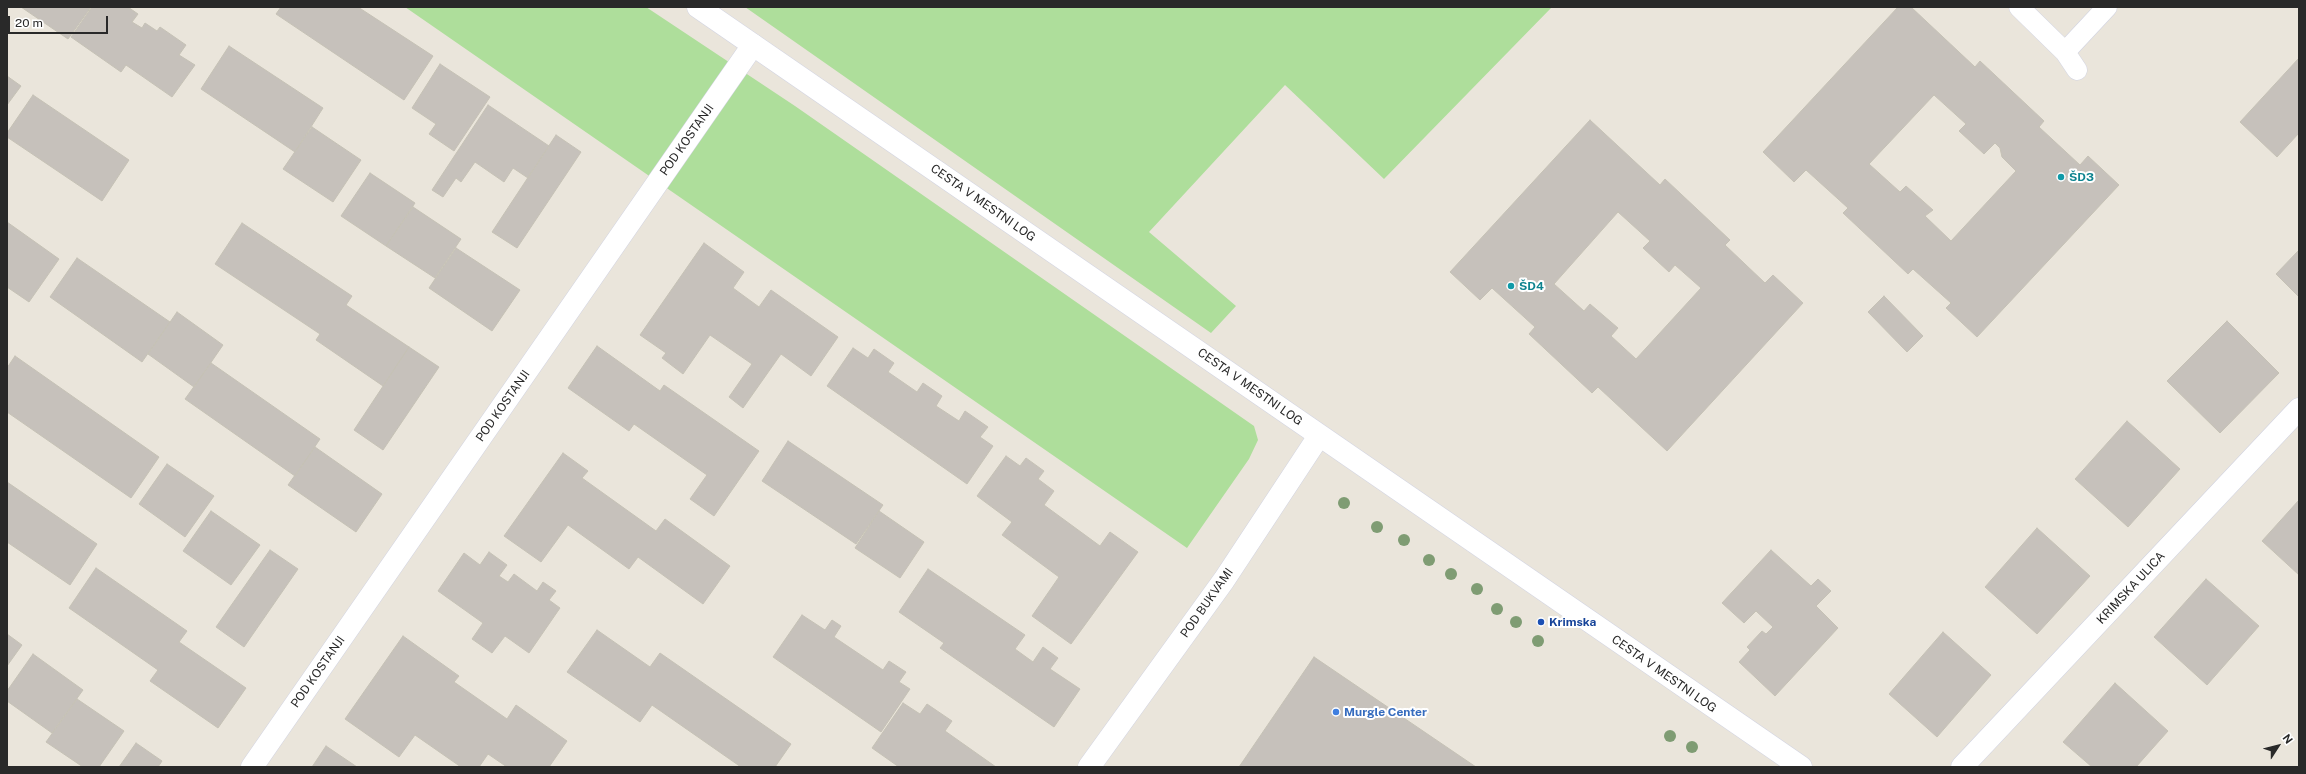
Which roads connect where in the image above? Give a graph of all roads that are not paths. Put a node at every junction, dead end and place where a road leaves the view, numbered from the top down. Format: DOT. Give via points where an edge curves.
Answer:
graph roads {
  1 [pos="698,7"];
  2 [pos="2019,7"];
  3 [pos="2107,7"];
  4 [pos="753,45"];
  5 [pos="2065,52"];
  6 [pos="2077,70"];
  7 [pos="2299,409"];
  8 [pos="1319,436"];
  9 [pos="252,767"];
  10 [pos="1089,767"];
  11 [pos="1801,767"];
  12 [pos="1962,767"];
  1 -- 4 [label="street, CESTA V MESTNI LOG"];
  2 -- 5 [label="lane"];
  3 -- 5 [label="lane"];
  4 -- 8 [label="street, CESTA V MESTNI LOG"];
  4 -- 9 [label="street, POD KOSTANJI"];
  5 -- 6 [label="lane"];
  7 -- 12 [label="street, KRIMSKA ULICA"];
  8 -- 10 [label="street, POD BUKVAMI" via="1224,580"];
  8 -- 11 [label="street, CESTA V MESTNI LOG"];
}
